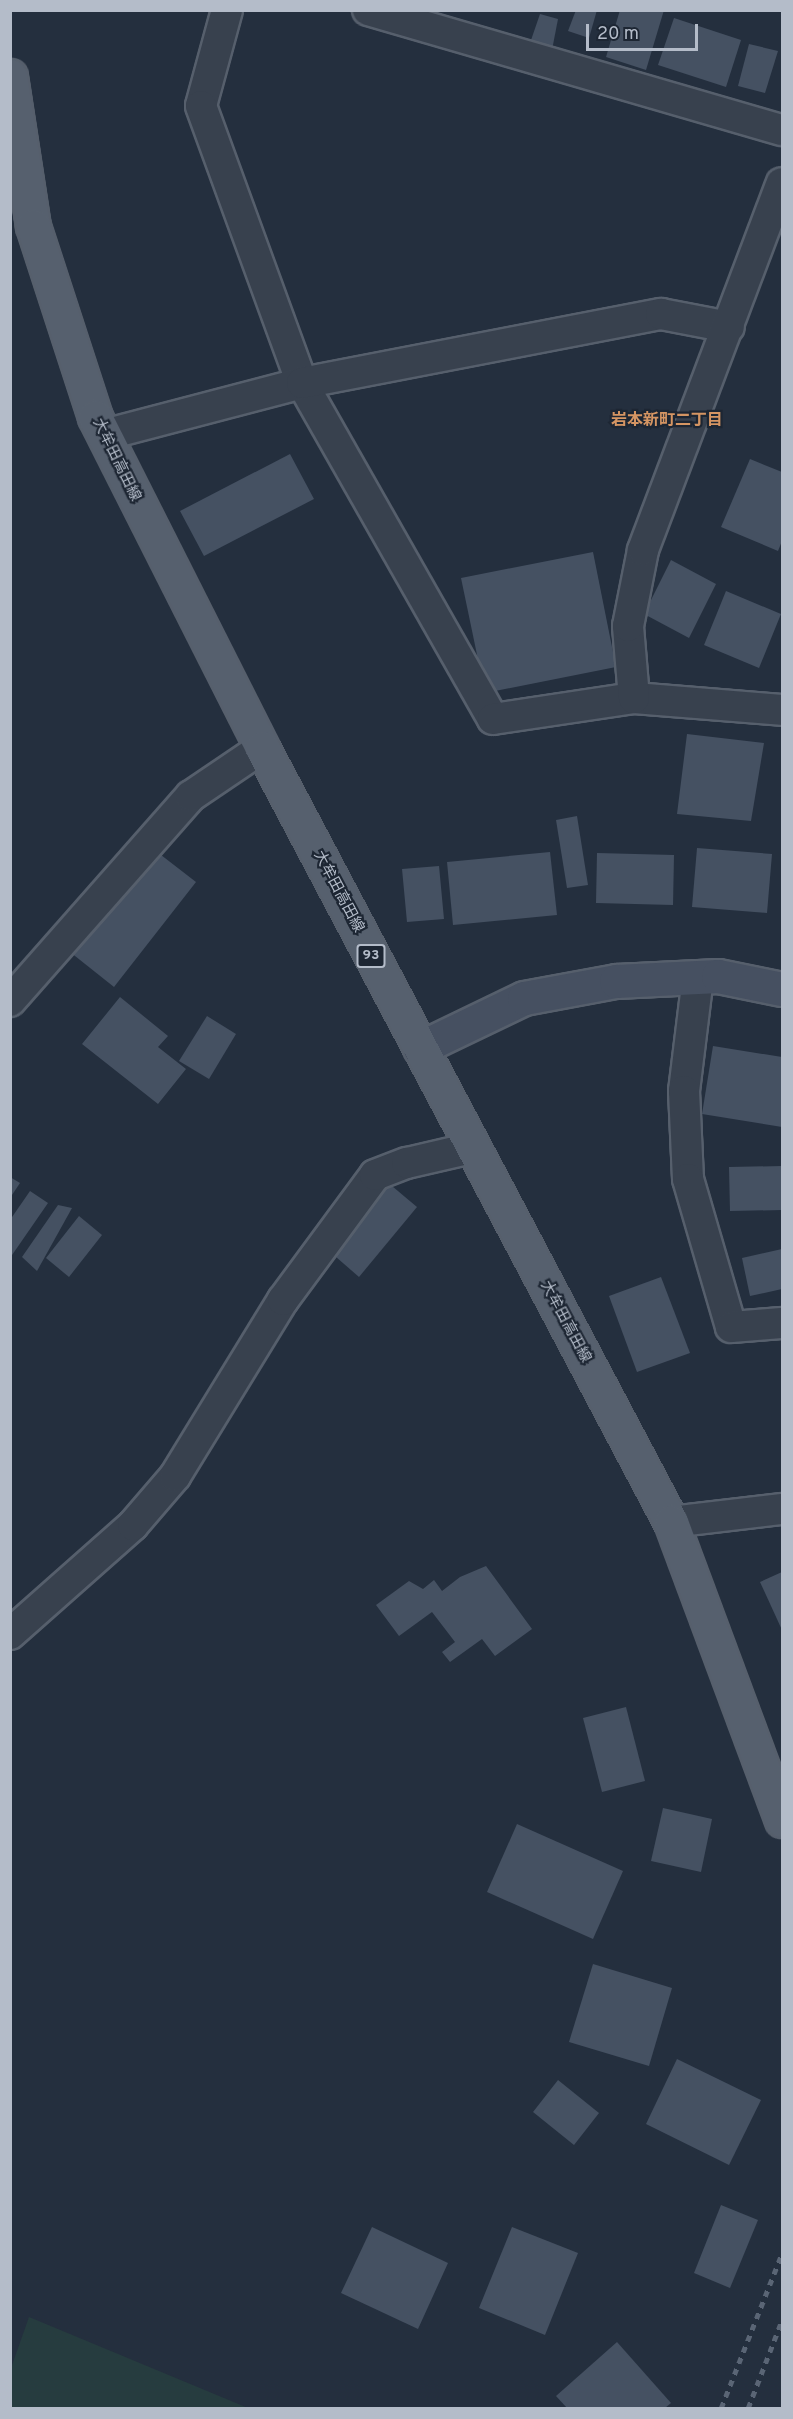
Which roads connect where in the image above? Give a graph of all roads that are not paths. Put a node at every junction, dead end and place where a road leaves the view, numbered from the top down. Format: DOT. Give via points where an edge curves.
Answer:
graph roads {
  1 [pos="227,10"];
  2 [pos="368,10"];
  3 [pos="10,76"];
  4 [pos="783,130"];
  5 [pos="783,183"];
  6 [pos="729,327"];
  7 [pos="302,383"];
  8 [pos="104,435"];
  9 [pos="634,698"];
  10 [pos="783,710"];
  11 [pos="262,747"];
  12 [pos="698,977"];
  13 [pos="783,989"];
  14 [pos="10,1000"];
  15 [pos="420,1048"];
  16 [pos="472,1148"];
  17 [pos="783,1323"];
  18 [pos="783,1509"];
  19 [pos="671,1522"];
  20 [pos="10,1634"];
  21 [pos="783,1820"];
  1 -- 7 [label="street" via="201,106"];
  2 -- 4 [label="street"];
  3 -- 8 [label="main road, 大牟田高田線 / 93" via="33,226"];
  5 -- 6 [label="street"];
  6 -- 7 [label="street" via="661,314"];
  6 -- 9 [label="street" via="643,550 628,626"];
  7 -- 8 [label="street"];
  7 -- 9 [label="street" via="494,718"];
  8 -- 11 [label="main road, 大牟田高田線 / 93"];
  9 -- 10 [label="street"];
  11 -- 14 [label="street" via="191,796 41,971"];
  11 -- 15 [label="main road, 大牟田高田線 / 93"];
  12 -- 13 [label="street" via="718,976"];
  12 -- 15 [label="street" via="616,981 524,998"];
  12 -- 17 [label="street" via="684,1091 688,1179 731,1327"];
  15 -- 16 [label="main road, 大牟田高田線 / 93"];
  16 -- 19 [label="main road, 大牟田高田線 / 93"];
  16 -- 20 [label="street" via="375,1175 283,1300 175,1476 133,1525"];
  18 -- 19 [label="street"];
  19 -- 21 [label="main road, 大牟田高田線 / 93"];
}
